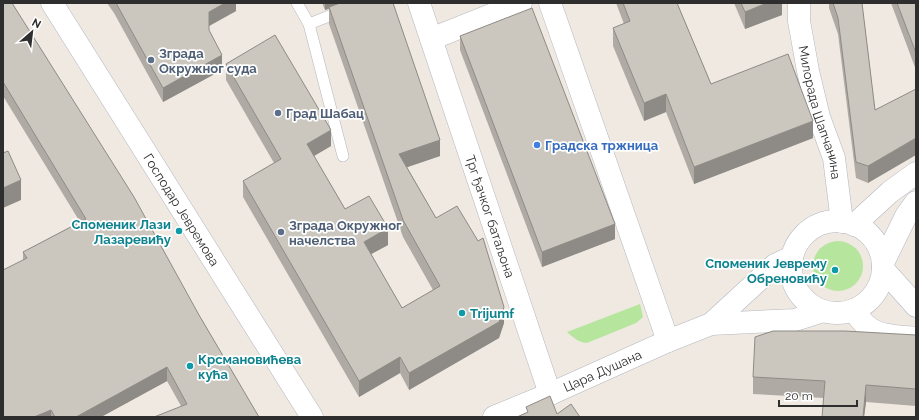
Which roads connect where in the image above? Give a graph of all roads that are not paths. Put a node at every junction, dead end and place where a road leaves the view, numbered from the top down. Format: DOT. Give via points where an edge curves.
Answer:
graph roads {
  1 [pos="52,3"];
  2 [pos="297,3"];
  3 [pos="362,3"];
  4 [pos="419,3"];
  5 [pos="521,3"];
  6 [pos="550,3"];
  7 [pos="799,3"];
  8 [pos="309,24"];
  9 [pos="431,39"];
  10 [pos="343,156"];
  11 [pos="916,173"];
  12 [pos="916,202"];
  13 [pos="848,224"];
  14 [pos="792,258"];
  15 [pos="883,266"];
  16 [pos="916,306"];
  17 [pos="853,310"];
  18 [pos="823,311"];
  19 [pos="711,324"];
  20 [pos="916,338"];
  21 [pos="668,341"];
  22 [pos="550,394"];
  23 [pos="312,417"];
  24 [pos="494,417"];
  1 -- 23 [label="street, Господар Јевремова"];
  2 -- 8 [label="lane"];
  3 -- 8 [label="lane"];
  4 -- 9 [label="street, Трг ђачког батаљона"];
  5 -- 9 [label="street"];
  6 -- 21 [label="street"];
  7 -- 13 [label="street, Милорада Шапчанина" via="799,21 808,71 819,117 834,158"];
  8 -- 10 [label="lane"];
  9 -- 22 [label="street, Трг ђачког батаљона"];
  11 -- 13 [label="street"];
  12 -- 15 [label="street" via="906,216"];
  13 -- 14 [label="street" via="838,221 822,224 808,231 798,243"];
  13 -- 15 [label="street" via="861,228 872,238 880,250"];
  14 -- 18 [label="street" via="794,284 801,296"];
  14 -- 19 [label="street, Цара Душана" via="775,265"];
  15 -- 16 [label="street"];
  15 -- 17 [label="street" via="881,282 874,294 865,304"];
  17 -- 18 [label="street" via="838,313"];
  17 -- 20 [label="street" via="867,326 880,333"];
  18 -- 19 [label="street, Цара Душана" via="795,320"];
  19 -- 21 [label="street, Цара Душана"];
  21 -- 22 [label="street, Цара Душана"];
  22 -- 24 [label="street, Цара Душана"];
}
